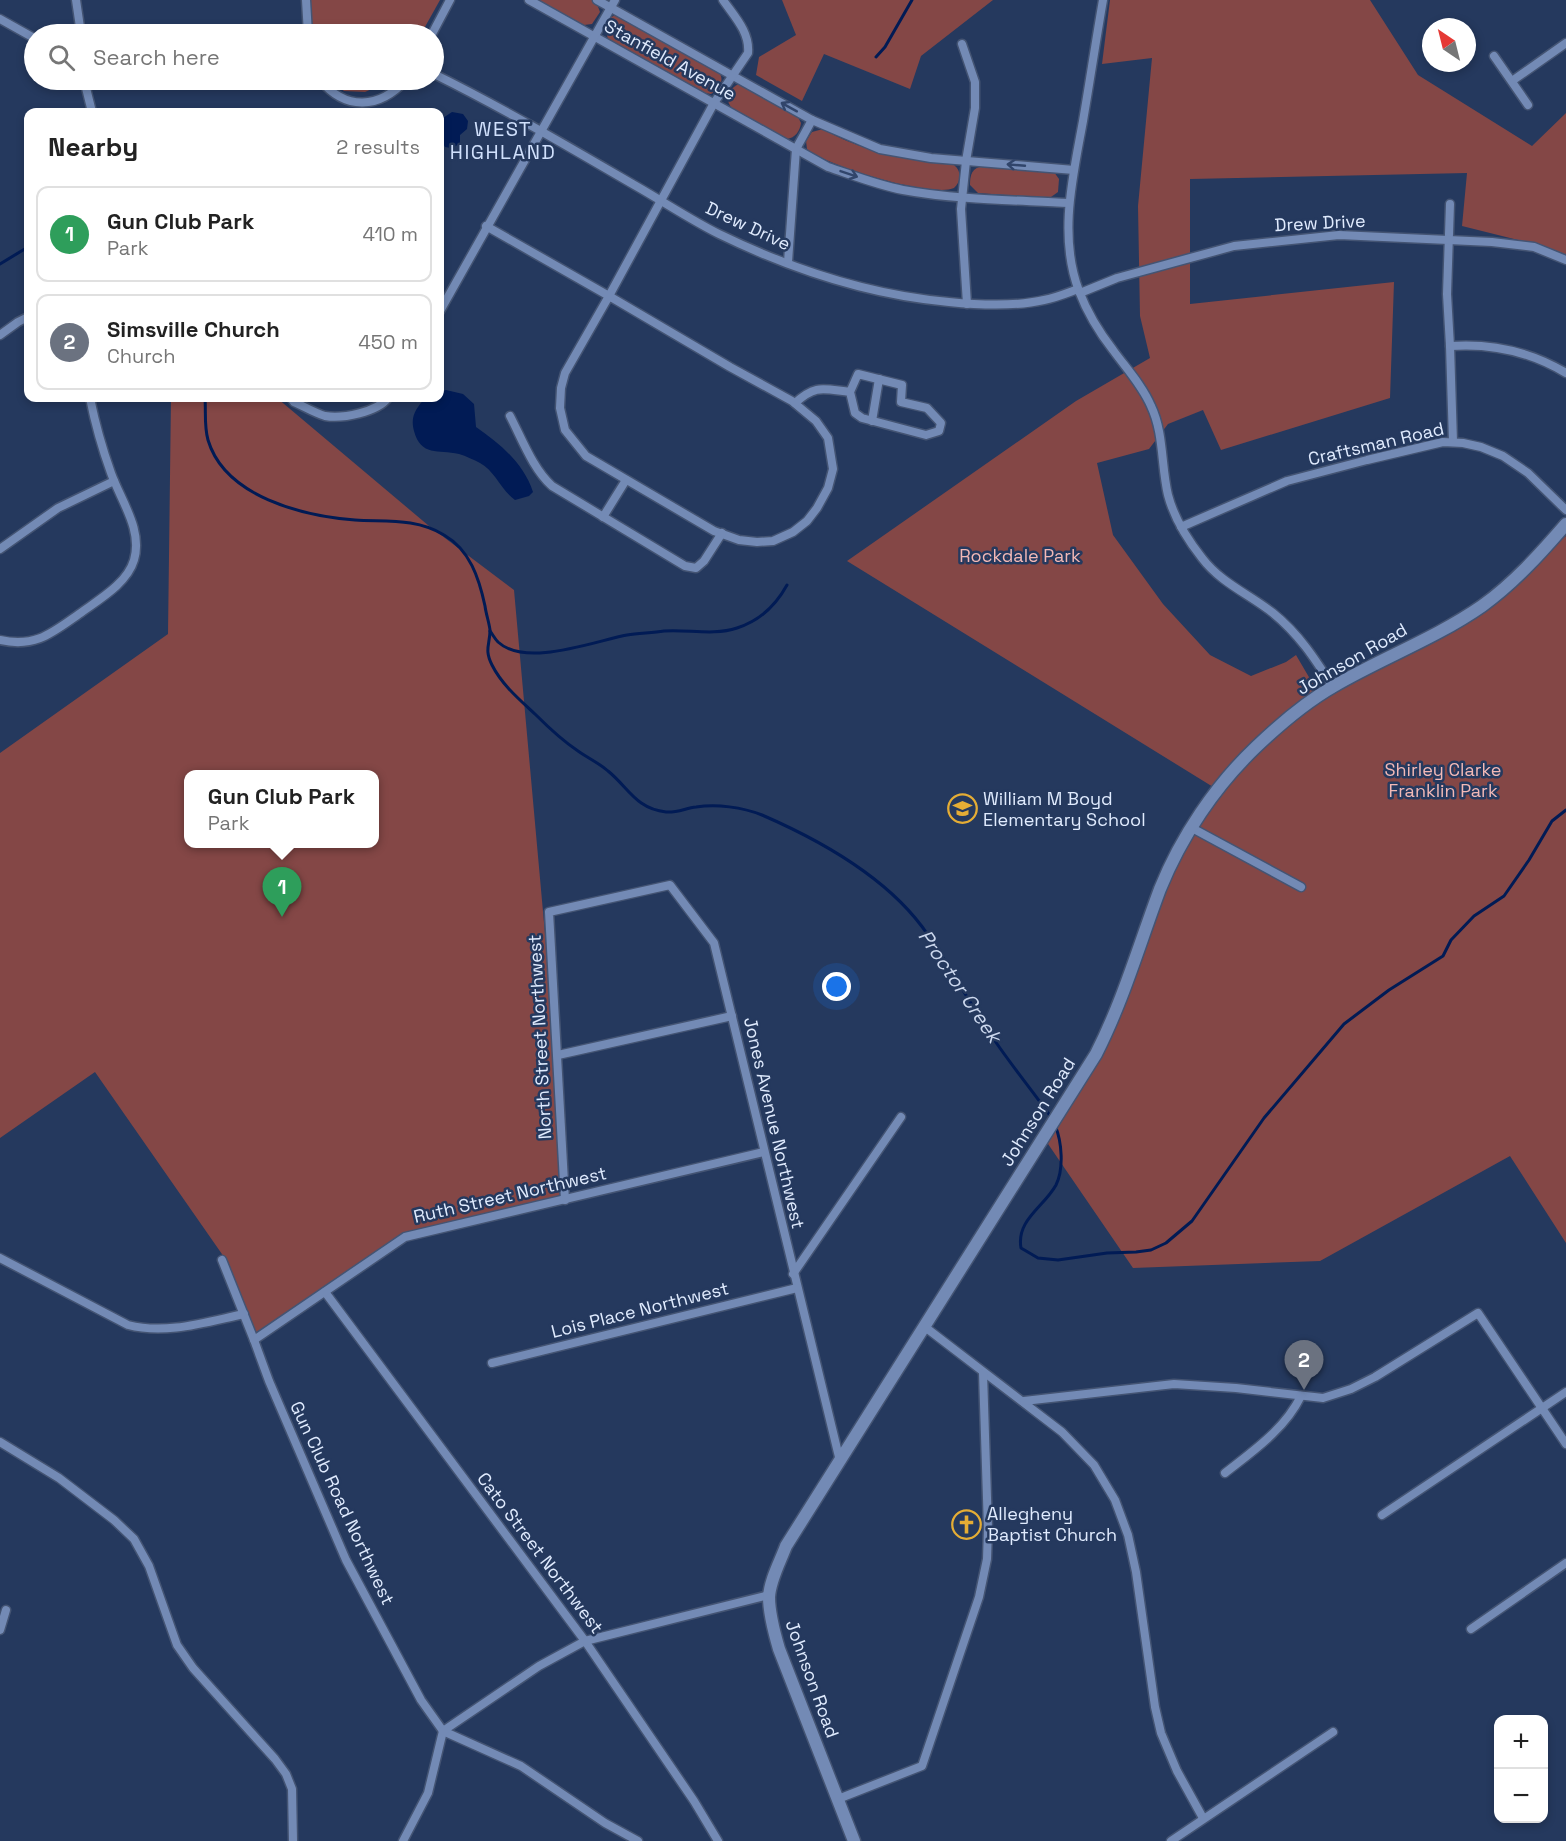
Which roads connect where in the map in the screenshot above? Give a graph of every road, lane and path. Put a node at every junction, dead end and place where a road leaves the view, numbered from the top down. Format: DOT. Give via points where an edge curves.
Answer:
graph roads {
  1 [pos="76,0"];
  2 [pos="306,0"];
  3 [pos="450,0"];
  4 [pos="529,0"];
  5 [pos="597,0"];
  6 [pos="723,0"];
  7 [pos="1103,0"];
  8 [pos="613,4"];
  9 [pos="0,19"];
  10 [pos="80,24"];
  11 [pos="307,24"];
  12 [pos="437,24"];
  13 [pos="24,32"];
  14 [pos="594,37"];
  15 [pos="1566,43"];
  16 [pos="962,44"];
  17 [pos="1494,56"];
  18 [pos="734,76"];
  19 [pos="444,79"];
  20 [pos="1512,81"];
  21 [pos="86,90"];
  22 [pos="329,90"];
  23 [pos="395,90"];
  24 [pos="714,103"];
  25 [pos="1528,105"];
  26 [pos="91,108"];
  27 [pos="812,120"];
  28 [pos="540,130"];
  29 [pos="796,149"];
  30 [pos="966,161"];
  31 [pos="1074,170"];
  32 [pos="962,197"];
  33 [pos="661,200"];
  34 [pos="1069,203"];
  35 [pos="1450,204"];
  36 [pos="486,226"];
  37 [pos="1449,240"];
  38 [pos="1566,260"];
  39 [pos="788,262"];
  40 [pos="1079,291"];
  41 [pos="609,296"];
  42 [pos="444,303"];
  43 [pos="967,304"];
  44 [pos="24,319"];
  45 [pos="0,335"];
  46 [pos="1450,345"];
  47 [pos="1566,373"];
  48 [pos="879,379"];
  49 [pos="850,392"];
  50 [pos="91,402"];
  51 [pos="294,402"];
  52 [pos="384,402"];
  53 [pos="795,404"];
  54 [pos="510,416"];
  55 [pos="872,421"];
  56 [pos="1453,442"];
  57 [pos="626,480"];
  58 [pos="114,481"];
  59 [pos="1566,510"];
  60 [pos="603,517"];
  61 [pos="1566,524"];
  62 [pos="1181,527"];
  63 [pos="722,533"];
  64 [pos="0,549"];
  65 [pos="0,640"];
  66 [pos="1333,687"];
  67 [pos="1191,828"];
  68 [pos="1301,887"];
  69 [pos="589,904"];
  70 [pos="732,1016"];
  71 [pos="558,1055"];
  72 [pos="901,1117"];
  73 [pos="764,1152"];
  74 [pos="565,1200"];
  75 [pos="0,1258"];
  76 [pos="222,1260"];
  77 [pos="793,1274"];
  78 [pos="796,1288"];
  79 [pos="325,1293"];
  80 [pos="244,1314"];
  81 [pos="925,1327"];
  82 [pos="254,1340"];
  83 [pos="492,1363"];
  84 [pos="983,1373"];
  85 [pos="1566,1392"];
  86 [pos="1301,1395"];
  87 [pos="1024,1401"];
  88 [pos="1542,1408"];
  89 [pos="0,1442"];
  90 [pos="1566,1444"];
  91 [pos="840,1461"];
  92 [pos="1225,1473"];
  93 [pos="1382,1515"];
  94 [pos="1566,1563"];
  95 [pos="769,1595"];
  96 [pos="6,1610"];
  97 [pos="1471,1629"];
  98 [pos="0,1630"];
  99 [pos="585,1641"];
  100 [pos="443,1731"];
  101 [pos="1333,1732"];
  102 [pos="838,1799"];
  103 [pos="1203,1818"];
  104 [pos="293,1841"];
  105 [pos="403,1841"];
  106 [pos="638,1841"];
  107 [pos="718,1841"];
  108 [pos="854,1841"];
  109 [pos="1171,1841"];
  1 -- 10 [label="street"];
  2 -- 11 [label="street"];
  3 -- 12 [label="street"];
  4 -- 14 [label="street, Stanfield Avenue"];
  5 -- 8 [label="street"];
  6 -- 18 [label="street" via="749,44"];
  7 -- 31 [label="street"];
  8 -- 14 [label="street"];
  8 -- 18 [label="street"];
  9 -- 13 [label="street"];
  14 -- 24 [label="street, Stanfield Avenue"];
  14 -- 28 [label="street"];
  15 -- 20 [label="street"];
  16 -- 30 [label="street" via="975,82"];
  17 -- 20 [label="street"];
  18 -- 24 [label="street"];
  27 -- 18 [label="street, one-way"];
  19 -- 28 [label="street, Drew Drive"];
  20 -- 25 [label="street"];
  21 -- 26 [label="street"];
  22 -- 23 [label="street" via="342,99 361,102 381,100"];
  24 -- 29 [label="street, Stanfield Avenue"];
  24 -- 33 [label="street"];
  27 -- 29 [label="street"];
  27 -- 30 [label="street" via="880,149"];
  28 -- 33 [label="street, Drew Drive"];
  28 -- 36 [label="street"];
  29 -- 32 [label="street, Stanfield Avenue, one-way" via="870,181 903,190"];
  29 -- 39 [label="street"];
  31 -- 30 [label="street, one-way"];
  30 -- 32 [label="street"];
  31 -- 34 [label="street"];
  32 -- 34 [label="street, Stanfield Avenue"];
  32 -- 43 [label="street"];
  33 -- 39 [label="street, Drew Drive" via="719,233"];
  33 -- 41 [label="street"];
  34 -- 40 [label="street" via="1072,259"];
  35 -- 37 [label="street"];
  36 -- 41 [label="street"];
  36 -- 42 [label="street"];
  37 -- 38 [label="street, Drew Drive" via="1534,247"];
  37 -- 40 [label="street, Drew Drive" via="1339,235 1234,246"];
  37 -- 46 [label="street"];
  39 -- 43 [label="street, Drew Drive" via="864,289"];
  40 -- 43 [label="street, Drew Drive" via="1043,301"];
  40 -- 62 [label="street" via="1091,318 1152,407 1168,494"];
  41 -- 53 [label="street"];
  41 -- 57 [label="street" via="565,373 560,408 565,430 586,456"];
  44 -- 45 [label="street"];
  46 -- 47 [label="street" via="1510,350"];
  46 -- 56 [label="street"];
  48 -- 49 [label="street" via="858,374"];
  48 -- 55 [label="street"];
  48 -- 55 [label="street" via="902,385 901,402 927,408 941,423 939,431 926,435"];
  49 -- 53 [label="street" via="809,391"];
  49 -- 55 [label="street" via="855,413"];
  50 -- 58 [label="street"];
  51 -- 52 [label="street" via="325,416 360,414"];
  53 -- 63 [label="street" via="816,421 828,438 831,451 833,469 817,508 793,532 773,540 739,540"];
  54 -- 60 [label="street" via="545,480"];
  56 -- 59 [label="street, Craftsman Road" via="1503,456 1528,472"];
  56 -- 62 [label="street, Craftsman Road" via="1367,459 1287,481"];
  57 -- 60 [label="street"];
  57 -- 63 [label="street"];
  58 -- 64 [label="street" via="58,508"];
  58 -- 65 [label="street" via="137,540 134,562 122,580 48,635 32,642"];
  60 -- 63 [label="street" via="685,566 696,568"];
  61 -- 66 [label="street, Johnson Road" via="1518,577 1482,606"];
  62 -- 66 [label="street" via="1220,577 1292,629"];
  66 -- 67 [label="street, Johnson Road" via="1294,713 1255,748"];
  67 -- 68 [label="street"];
  67 -- 81 [label="street, Johnson Road" via="1161,888 1121,1001 1096,1054"];
  69 -- 70 [label="street, Jones Avenue Northwest" via="670,885 714,943"];
  69 -- 71 [label="street, North Street Northwest" via="549,912"];
  70 -- 71 [label="street"];
  70 -- 73 [label="street, Jones Avenue Northwest"];
  71 -- 74 [label="street, North Street Northwest"];
  72 -- 77 [label="street"];
  73 -- 74 [label="street, Ruth Street Northwest"];
  73 -- 77 [label="street, Jones Avenue Northwest"];
  74 -- 79 [label="street, Ruth Street Northwest" via="405,1237"];
  75 -- 80 [label="street" via="128,1325 145,1330"];
  76 -- 80 [label="street, Gun Club Road Northwest"];
  77 -- 78 [label="street, Jones Avenue Northwest"];
  78 -- 83 [label="street, Lois Place Northwest"];
  78 -- 91 [label="street, Jones Avenue Northwest"];
  79 -- 82 [label="street, Ruth Street Northwest"];
  79 -- 99 [label="street, Cato Street Northwest"];
  80 -- 82 [label="street, Gun Club Road Northwest"];
  81 -- 84 [label="street"];
  81 -- 91 [label="street, Johnson Road"];
  82 -- 100 [label="street, Gun Club Road Northwest" via="346,1560 421,1701"];
  84 -- 87 [label="street"];
  84 -- 102 [label="street" via="987,1559 979,1597 944,1702 922,1766"];
  85 -- 88 [label="street"];
  86 -- 87 [label="street" via="1174,1384"];
  86 -- 88 [label="street" via="1323,1398 1351,1389 1478,1313"];
  86 -- 92 [label="street" via="1268,1438"];
  87 -- 103 [label="street" via="1094,1465 1115,1500 1136,1572 1161,1732"];
  88 -- 90 [label="street"];
  88 -- 93 [label="street"];
  89 -- 104 [label="street" via="59,1478 134,1539 149,1566 177,1645 286,1774 292,1789"];
  91 -- 95 [label="street, Johnson Road" via="786,1546"];
  94 -- 97 [label="street"];
  95 -- 99 [label="street"];
  95 -- 102 [label="street, Johnson Road" via="779,1649"];
  96 -- 98 [label="street"];
  99 -- 100 [label="street" via="538,1666"];
  99 -- 107 [label="street, Cato Street Northwest"];
  100 -- 105 [label="street" via="428,1793"];
  100 -- 106 [label="street, Gun Club Road Northwest" via="521,1766"];
  101 -- 103 [label="street"];
  102 -- 108 [label="street, Johnson Road"];
  103 -- 109 [label="street"];
}
